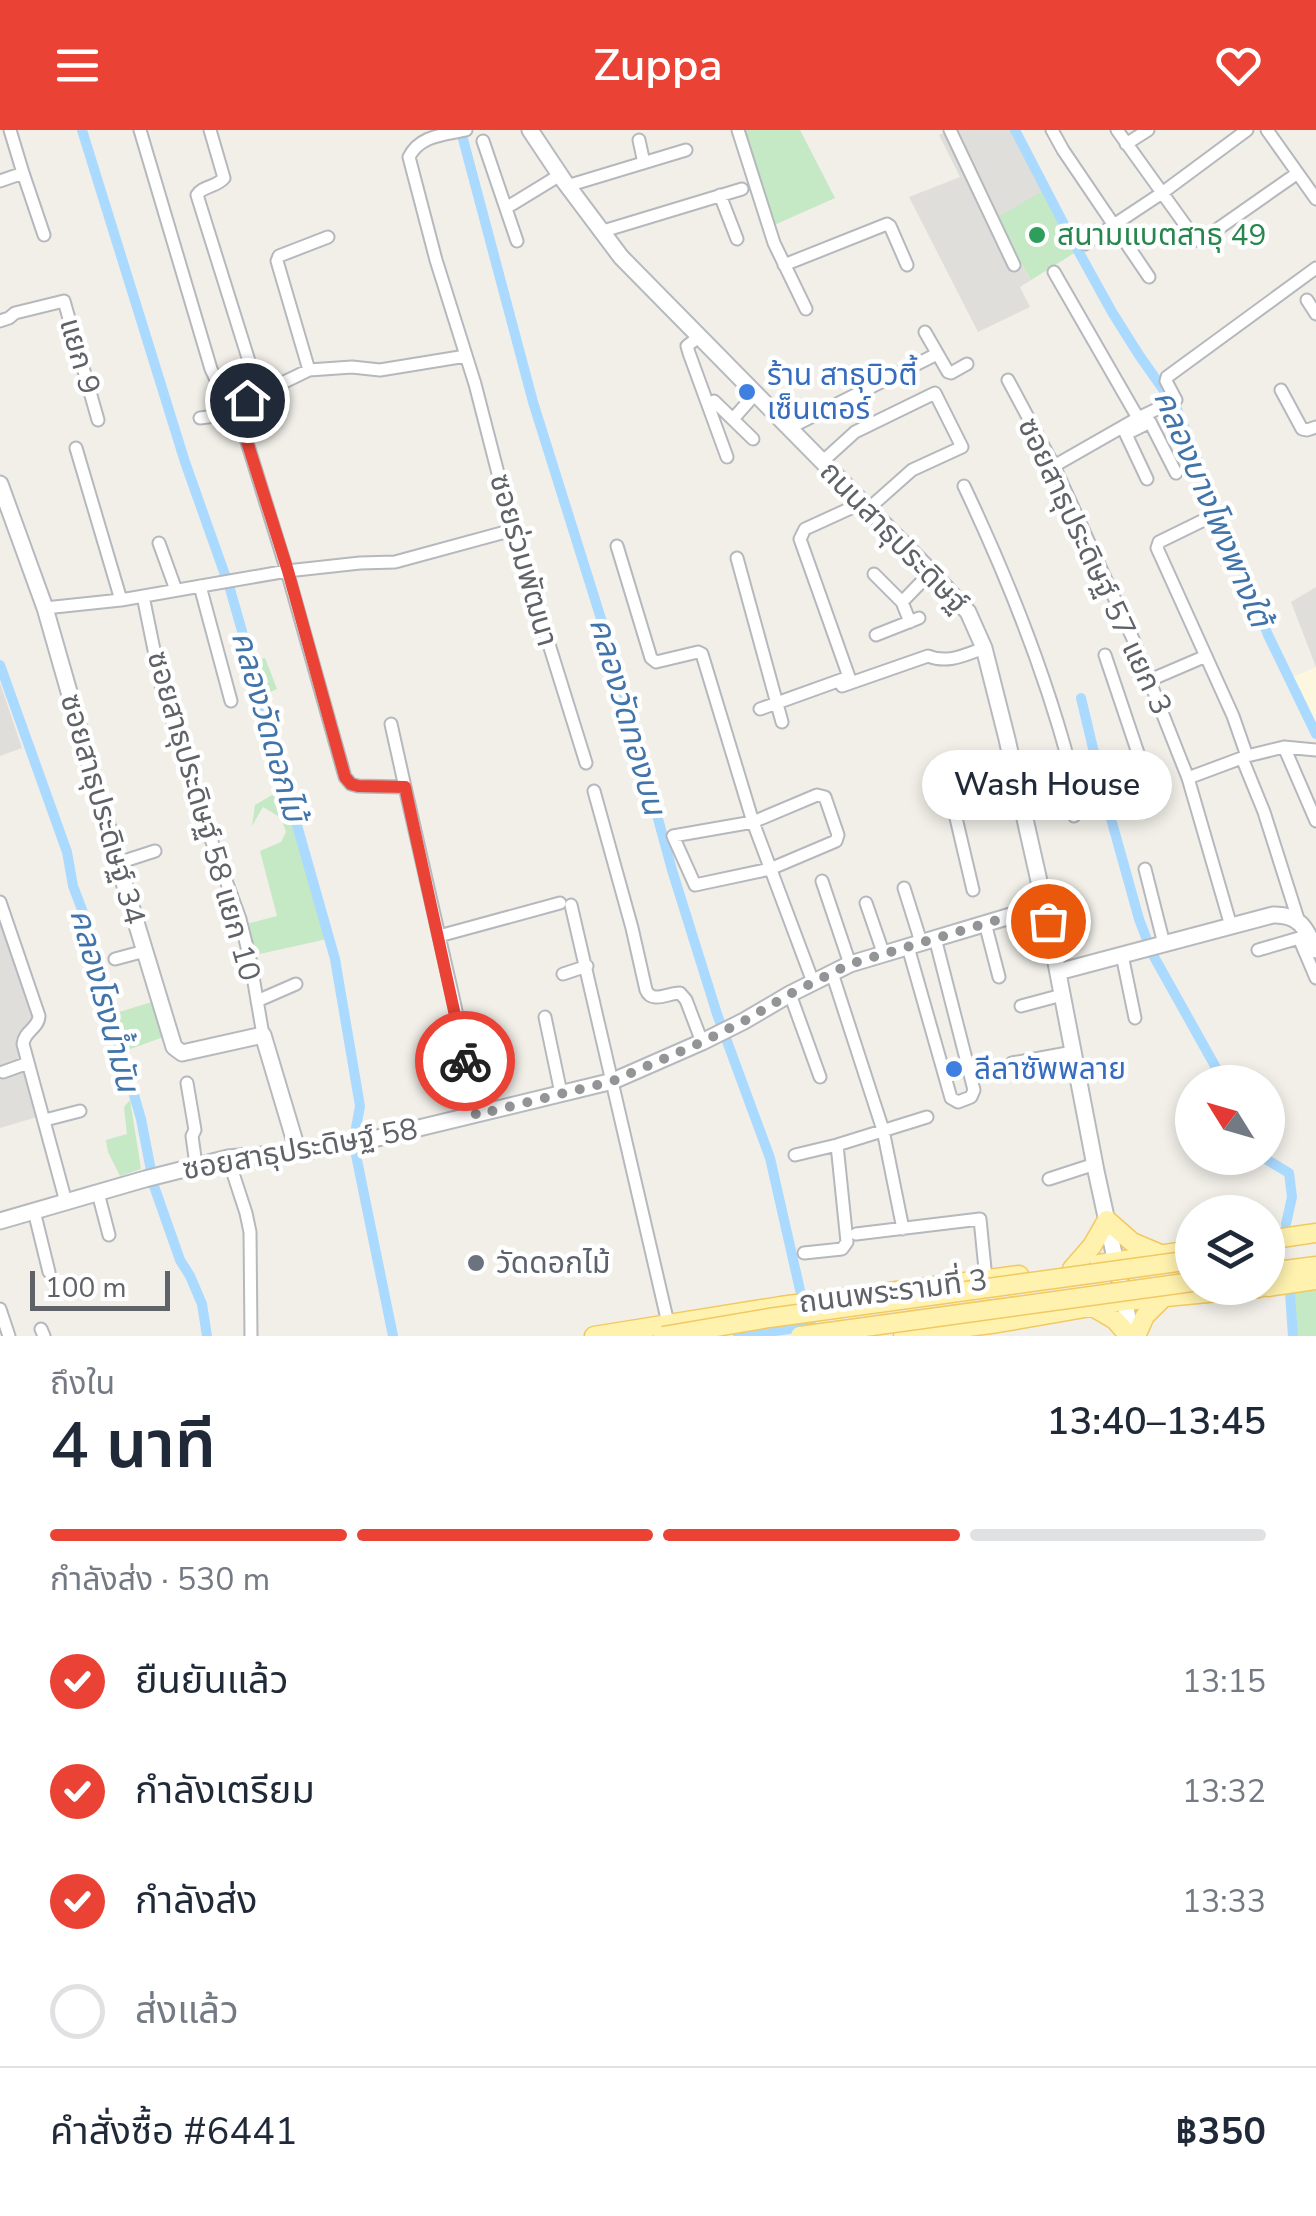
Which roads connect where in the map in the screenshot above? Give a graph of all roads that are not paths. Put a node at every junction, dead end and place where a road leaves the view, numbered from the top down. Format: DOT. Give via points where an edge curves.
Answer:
graph roads {
  1 [pos="10,130"];
  2 [pos="140,130"];
  3 [pos="210,130"];
  4 [pos="466,130"];
  5 [pos="530,130"];
  6 [pos="738,130"];
  7 [pos="950,130"];
  8 [pos="1052,130"];
  9 [pos="1117,130"];
  10 [pos="1148,130"];
  11 [pos="1247,130"];
  12 [pos="1267,130"];
  13 [pos="639,140"];
  14 [pos="482,142"];
  15 [pos="1126,144"];
  16 [pos="686,150"];
  17 [pos="644,163"];
  18 [pos="23,173"];
  19 [pos="1292,177"];
  20 [pos="0,181"];
  21 [pos="564,181"];
  22 [pos="742,189"];
  23 [pos="1162,193"];
  24 [pos="720,195"];
  25 [pos="1316,198"];
  26 [pos="506,208"];
  27 [pos="1114,226"];
  28 [pos="600,232"];
  29 [pos="44,236"];
  30 [pos="328,237"];
  31 [pos="737,239"];
  32 [pos="517,241"];
  33 [pos="1085,244"];
  34 [pos="784,265"];
  35 [pos="1014,265"];
  36 [pos="908,266"];
  37 [pos="1316,268"];
  38 [pos="1054,272"];
  39 [pos="1149,277"];
  40 [pos="1307,300"];
  41 [pos="806,309"];
  42 [pos="1316,314"];
  43 [pos="0,321"];
  44 [pos="925,332"];
  45 [pos="700,336"];
  46 [pos="936,354"];
  47 [pos="466,356"];
  48 [pos="967,364"];
  49 [pos="309,370"];
  50 [pos="1028,382"];
  51 [pos="1281,390"];
  52 [pos="259,393"];
  53 [pos="756,393"];
  54 [pos="714,401"];
  55 [pos="238,410"];
  56 [pos="200,418"];
  57 [pos="1138,418"];
  58 [pos="733,419"];
  59 [pos="98,420"];
  60 [pos="1316,427"];
  61 [pos="789,428"];
  62 [pos="1124,431"];
  63 [pos="754,439"];
  64 [pos="76,448"];
  65 [pos="727,457"];
  66 [pos="822,462"];
  67 [pos="1054,466"];
  68 [pos="1176,473"];
  69 [pos="1147,479"];
  70 [pos="0,484"];
  71 [pos="964,486"];
  72 [pos="865,506"];
  73 [pos="1206,519"];
  74 [pos="513,530"];
  75 [pos="159,543"];
  76 [pos="617,546"];
  77 [pos="738,558"];
  78 [pos="288,571"];
  79 [pos="931,572"];
  80 [pos="874,574"];
  81 [pos="200,586"];
  82 [pos="176,590"];
  83 [pos="142,596"];
  84 [pos="120,600"];
  85 [pos="902,602"];
  86 [pos="45,608"];
  87 [pos="876,636"];
  88 [pos="984,648"];
  89 [pos="1105,655"];
  90 [pos="1206,656"];
  91 [pos="1150,680"];
  92 [pos="815,696"];
  93 [pos="231,702"];
  94 [pos="777,703"];
  95 [pos="760,709"];
  96 [pos="782,722"];
  97 [pos="391,724"];
  98 [pos="1284,746"];
  99 [pos="1316,750"];
  100 [pos="1244,757"];
  101 [pos="586,763"];
  102 [pos="1188,778"];
  103 [pos="1077,785"];
  104 [pos="405,787"];
  105 [pos="1019,790"];
  106 [pos="594,791"];
  107 [pos="1074,816"];
  108 [pos="1316,821"];
  109 [pos="753,822"];
  110 [pos="155,851"];
  111 [pos="118,862"];
  112 [pos="770,869"];
  113 [pos="1144,870"];
  114 [pos="822,881"];
  115 [pos="904,888"];
  116 [pos="972,890"];
  117 [pos="0,902"];
  118 [pos="866,903"];
  119 [pos="1044,906"];
  120 [pos="1298,919"];
  121 [pos="985,923"];
  122 [pos="1231,926"];
  123 [pos="439,936"];
  124 [pos="1308,941"];
  125 [pos="921,942"];
  126 [pos="1164,944"];
  127 [pos="1258,950"];
  128 [pos="145,951"];
  129 [pos="884,955"];
  130 [pos="1122,955"];
  131 [pos="115,958"];
  132 [pos="850,964"];
  133 [pos="586,966"];
  134 [pos="1058,972"];
  135 [pos="832,973"];
  136 [pos="563,974"];
  137 [pos="1000,976"];
  138 [pos="1316,978"];
  139 [pos="813,982"];
  140 [pos="296,984"];
  141 [pos="790,994"];
  142 [pos="1062,995"];
  143 [pos="257,1001"];
  144 [pos="1021,1006"];
  145 [pos="544,1016"];
  146 [pos="1135,1018"];
  147 [pos="715,1035"];
  148 [pos="263,1036"];
  149 [pos="1073,1052"];
  150 [pos="28,1063"];
  151 [pos="1012,1063"];
  152 [pos="3,1072"];
  153 [pos="820,1077"];
  154 [pos="613,1081"];
  155 [pos="187,1083"];
  156 [pos="561,1093"];
  157 [pos="80,1111"];
  158 [pos="476,1115"];
  159 [pos="926,1117"];
  160 [pos="45,1120"];
  161 [pos="883,1130"];
  162 [pos="837,1145"];
  163 [pos="298,1152"];
  164 [pos="796,1154"];
  165 [pos="228,1158"];
  166 [pos="1095,1164"];
  167 [pos="196,1165"];
  168 [pos="1049,1179"];
  169 [pos="98,1192"];
  170 [pos="66,1202"];
  171 [pos="34,1211"];
  172 [pos="1107,1220"];
  173 [pos="0,1221"];
  174 [pos="903,1230"];
  175 [pos="1316,1233"];
  176 [pos="109,1234"];
  177 [pos="856,1234"];
  178 [pos="1285,1238"];
  179 [pos="1316,1243"];
  180 [pos="1285,1248"];
  181 [pos="1175,1252"];
  182 [pos="804,1253"];
  183 [pos="1159,1254"];
  184 [pos="1116,1262"];
  185 [pos="1175,1262"];
  186 [pos="1316,1266"];
  187 [pos="1072,1269"];
  188 [pos="1285,1270"];
  189 [pos="49,1272"];
  190 [pos="1025,1274"];
  191 [pos="988,1279"];
  192 [pos="1175,1279"];
  193 [pos="1316,1280"];
  194 [pos="1175,1284"];
  195 [pos="1285,1284"];
  196 [pos="1123,1293"];
  197 [pos="1175,1295"];
  198 [pos="1165,1296"];
  199 [pos="1091,1306"];
  200 [pos="0,1309"];
  201 [pos="998,1323"];
  202 [pos="665,1330"];
  203 [pos="6,1335"];
  204 [pos="250,1336"];
  205 [pos="594,1336"];
  206 [pos="800,1336"];
  207 [pos="908,1336"];
  208 [pos="1132,1336"];
  1 -- 18 [label="street"];
  2 -- 55 [label="street" via="211,368"];
  3 -- 52 [label="street" via="224,178 197,195"];
  4 -- 47 [label="street, ซอยร่วมพัฒนา" via="421,142 409,157"];
  5 -- 21 [label="street, ถนนสาธุประดิษฐ์"];
  6 -- 34 [label="street"];
  7 -- 35 [label="street"];
  8 -- 27 [label="street"];
  9 -- 15 [label="street"];
  10 -- 15 [label="street"];
  11 -- 23 [label="street"];
  12 -- 25 [label="street"];
  13 -- 17 [label="street"];
  14 -- 26 [label="street"];
  15 -- 23 [label="street"];
  16 -- 17 [label="street"];
  17 -- 21 [label="street"];
  18 -- 20 [label="street"];
  18 -- 29 [label="street"];
  19 -- 23 [label="street" via="1202,240"];
  21 -- 26 [label="street"];
  21 -- 28 [label="street, ถนนสาธุประดิษฐ์"];
  22 -- 24 [label="street"];
  23 -- 27 [label="street"];
  24 -- 28 [label="street"];
  24 -- 31 [label="street"];
  26 -- 32 [label="street"];
  27 -- 33 [label="street"];
  27 -- 39 [label="street"];
  28 -- 45 [label="street, ถนนสาธุประดิษฐ์"];
  30 -- 49 [label="street" via="276,262"];
  34 -- 36 [label="street" via="887,224"];
  34 -- 41 [label="street"];
  37 -- 57 [label="street" via="1168,378 1170,403"];
  38 -- 57 [label="street"];
  40 -- 42 [label="street"];
  43 -- 59 [label="street, แยก 9" via="64,301"];
  44 -- 46 [label="street"];
  45 -- 53 [label="street, ถนนสาธุประดิษฐ์"];
  45 -- 65 [label="street" via="689,353"];
  46 -- 48 [label="street" via="948,372"];
  46 -- 61 [label="street"];
  47 -- 49 [label="street" via="380,370"];
  47 -- 74 [label="street, ซอยร่วมพัฒนา"];
  49 -- 52 [label="street"];
  50 -- 67 [label="street, ซอยสาธุประดิษฐ์ 57 แยก 3" via="1010,385"];
  51 -- 60 [label="street" via="1302,428"];
  52 -- 55 [label="street"];
  53 -- 58 [label="street"];
  53 -- 61 [label="street, ถนนสาธุประดิษฐ์"];
  54 -- 58 [label="street"];
  55 -- 56 [label="street"];
  55 -- 78 [label="street"];
  57 -- 62 [label="street"];
  58 -- 63 [label="street"];
  61 -- 66 [label="street, ถนนสาธุประดิษฐ์"];
  62 -- 67 [label="street"];
  62 -- 68 [label="street" via="1150,422"];
  62 -- 69 [label="street"];
  64 -- 84 [label="street"];
  66 -- 72 [label="street, ถนนสาธุประดิษฐ์"];
  66 -- 72 [label="street" via="855,432 935,392 962,446 912,470"];
  67 -- 91 [label="street, ซอยสาธุประดิษฐ์ 57 แยก 3"];
  70 -- 86 [label="street, ซอยสาธุประดิษฐ์ 34"];
  71 -- 103 [label="street" via="1021,615"];
  72 -- 79 [label="street, ถนนสาธุประดิษฐ์"];
  72 -- 94 [label="street" via="805,529 800,539 849,677"];
  73 -- 90 [label="street" via="1157,545"];
  74 -- 78 [label="street" via="395,562"];
  74 -- 101 [label="street, ซอยร่วมพัฒนา"];
  75 -- 82 [label="street"];
  76 -- 109 [label="street" via="652,658 702,654"];
  77 -- 94 [label="street"];
  78 -- 81 [label="street"];
  78 -- 104 [label="street" via="345,777 358,786"];
  79 -- 85 [label="street"];
  79 -- 88 [label="street, ถนนสาธุประดิษฐ์" via="968,612"];
  80 -- 85 [label="street"];
  81 -- 82 [label="street"];
  81 -- 93 [label="street"];
  82 -- 83 [label="street"];
  83 -- 84 [label="street"];
  83 -- 143 [label="street, ซอยสาธุประดิษฐ์ 58 แยก 10" via="162,689 240,919"];
  84 -- 86 [label="street"];
  85 -- 87 [label="street" via="914,620"];
  86 -- 111 [label="street, ซอยสาธุประดิษฐ์ 34"];
  88 -- 92 [label="street" via="953,659 928,656"];
  88 -- 105 [label="street, ถนนสาธุประดิษฐ์"];
  89 -- 103 [label="street" via="1140,762 1136,769"];
  90 -- 91 [label="street"];
  90 -- 100 [label="street"];
  91 -- 102 [label="street, ซอยสาธุประดิษฐ์ 57 แยก 3"];
  94 -- 95 [label="street"];
  94 -- 96 [label="street"];
  97 -- 104 [label="street"];
  98 -- 99 [label="street"];
  98 -- 100 [label="street"];
  98 -- 108 [label="street"];
  100 -- 102 [label="street"];
  100 -- 120 [label="street"];
  102 -- 122 [label="street, ซอยสาธุประดิษฐ์ 57 แยก 3"];
  103 -- 105 [label="street"];
  103 -- 107 [label="street"];
  104 -- 123 [label="street"];
  105 -- 116 [label="street" via="946,803"];
  105 -- 119 [label="street, ถนนสาธุประดิษฐ์"];
  106 -- 147 [label="street" via="646,990 654,998 680,994"];
  109 -- 112 [label="street"];
  109 -- 112 [label="street" via="825,797 836,841"];
  109 -- 112 [label="street" via="673,836 695,885"];
  110 -- 111 [label="street"];
  111 -- 128 [label="street, ซอยสาธุประดิษฐ์ 34"];
  112 -- 139 [label="street"];
  113 -- 126 [label="street"];
  114 -- 132 [label="street"];
  115 -- 125 [label="street"];
  117 -- 150 [label="street" via="39,1016 23,1039"];
  118 -- 129 [label="street"];
  119 -- 121 [label="street, ซอยสาธุประดิษฐ์ 58"];
  119 -- 134 [label="street, ถนนสาธุประดิษฐ์"];
  120 -- 122 [label="street" via="1273,915"];
  120 -- 124 [label="street"];
  121 -- 125 [label="street, ซอยสาธุประดิษฐ์ 58"];
  121 -- 137 [label="street"];
  122 -- 126 [label="street"];
  123 -- 133 [label="street" via="566,904"];
  123 -- 158 [label="street"];
  124 -- 127 [label="street"];
  124 -- 138 [label="street"];
  125 -- 125 [label="street" via="974,1090 958,1102 952,1098"];
  125 -- 129 [label="street, ซอยสาธุประดิษฐ์ 58"];
  126 -- 130 [label="street"];
  128 -- 131 [label="street"];
  128 -- 148 [label="street, ซอยสาธุประดิษฐ์ 34" via="177,1050"];
  129 -- 132 [label="street, ซอยสาธุประดิษฐ์ 58"];
  130 -- 134 [label="street"];
  130 -- 146 [label="street"];
  132 -- 135 [label="street, ซอยสาธุประดิษฐ์ 58"];
  133 -- 136 [label="street"];
  133 -- 154 [label="street"];
  134 -- 142 [label="street, ถนนสาธุประดิษฐ์"];
  135 -- 139 [label="street, ซอยสาธุประดิษฐ์ 58"];
  135 -- 161 [label="street"];
  139 -- 141 [label="street, ซอยสาธุประดิษฐ์ 58"];
  140 -- 143 [label="street"];
  141 -- 147 [label="street, ซอยสาธุประดิษฐ์ 58"];
  141 -- 153 [label="street"];
  142 -- 144 [label="street"];
  142 -- 149 [label="street, ถนนสาธุประดิษฐ์"];
  143 -- 148 [label="street, ซอยสาธุประดิษฐ์ 58 แยก 10"];
  145 -- 156 [label="street"];
  147 -- 154 [label="street, ซอยสาธุประดิษฐ์ 58"];
  148 -- 163 [label="street, ซอยสาธุประดิษฐ์ 58 แยก 10"];
  149 -- 151 [label="street"];
  149 -- 166 [label="street, ถนนสาธุประดิษฐ์"];
  150 -- 152 [label="street"];
  150 -- 160 [label="street"];
  154 -- 156 [label="street, ซอยสาธุประดิษฐ์ 58"];
  154 -- 202 [label="street"];
  155 -- 167 [label="street"];
  156 -- 158 [label="street, ซอยสาธุประดิษฐ์ 58"];
  157 -- 160 [label="street"];
  158 -- 163 [label="street, ซอยสาธุประดิษฐ์ 58"];
  159 -- 161 [label="street"];
  160 -- 170 [label="street"];
  161 -- 162 [label="street"];
  161 -- 174 [label="street"];
  162 -- 164 [label="street"];
  162 -- 182 [label="street" via="847,1242"];
  163 -- 165 [label="street, ซอยสาธุประดิษฐ์ 58"];
  165 -- 167 [label="street, ซอยสาธุประดิษฐ์ 58"];
  165 -- 204 [label="street" via="250,1232"];
  166 -- 168 [label="street"];
  166 -- 172 [label="street, ถนนสาธุประดิษฐ์"];
  167 -- 169 [label="street, ซอยสาธุประดิษฐ์ 58"];
  169 -- 170 [label="street, ซอยสาธุประดิษฐ์ 58"];
  169 -- 176 [label="street"];
  170 -- 171 [label="street, ซอยสาธุประดิษฐ์ 58"];
  171 -- 173 [label="street, ซอยสาธุประดิษฐ์ 58"];
  171 -- 189 [label="street"];
  172 -- 183 [label="main road"];
  172 -- 184 [label="street, ถนนสาธุประดิษฐ์"];
  172 -- 187 [label="main road"];
  174 -- 177 [label="street"];
  174 -- 191 [label="street" via="980,1218"];
  175 -- 178 [label="main road"];
  179 -- 180 [label="main road"];
  181 -- 183 [label="main road, ถนนพระรามที่ 3"];
  183 -- 184 [label="main road, ถนนพระรามที่ 3"];
  184 -- 187 [label="main road, ถนนพระรามที่ 3"];
  184 -- 196 [label="street, ถนนสาธุประดิษฐ์"];
  185 -- 202 [label="main road, ถนนพระรามที่ 3, bridge"];
  186 -- 188 [label="main road"];
  187 -- 190 [label="main road, ถนนพระรามที่ 3"];
  190 -- 191 [label="main road, ถนนพระรามที่ 3"];
  190 -- 196 [label="main road" via="1048,1296"];
  191 -- 201 [label="main road" via="1005,1291"];
  191 -- 202 [label="main road, ถนนพระรามที่ 3"];
  192 -- 196 [label="main road"];
  193 -- 195 [label="main road"];
  194 -- 206 [label="main road, ถนนพระรามที่ 3, bridge"];
  196 -- 198 [label="main road, ถนนพระรามที่ 3"];
  196 -- 199 [label="main road, ถนนพระรามที่ 3"];
  196 -- 208 [label="street, ถนนสาธุประดิษฐ์"];
  197 -- 198 [label="main road, ถนนพระรามที่ 3"];
  198 -- 208 [label="main road"];
  199 -- 201 [label="main road, ถนนพระรามที่ 3"];
  199 -- 208 [label="main road"];
  200 -- 203 [label="street"];
  201 -- 207 [label="main road, ถนนพระรามที่ 3"];
  202 -- 205 [label="main road, ถนนพระรามที่ 3"];
}
